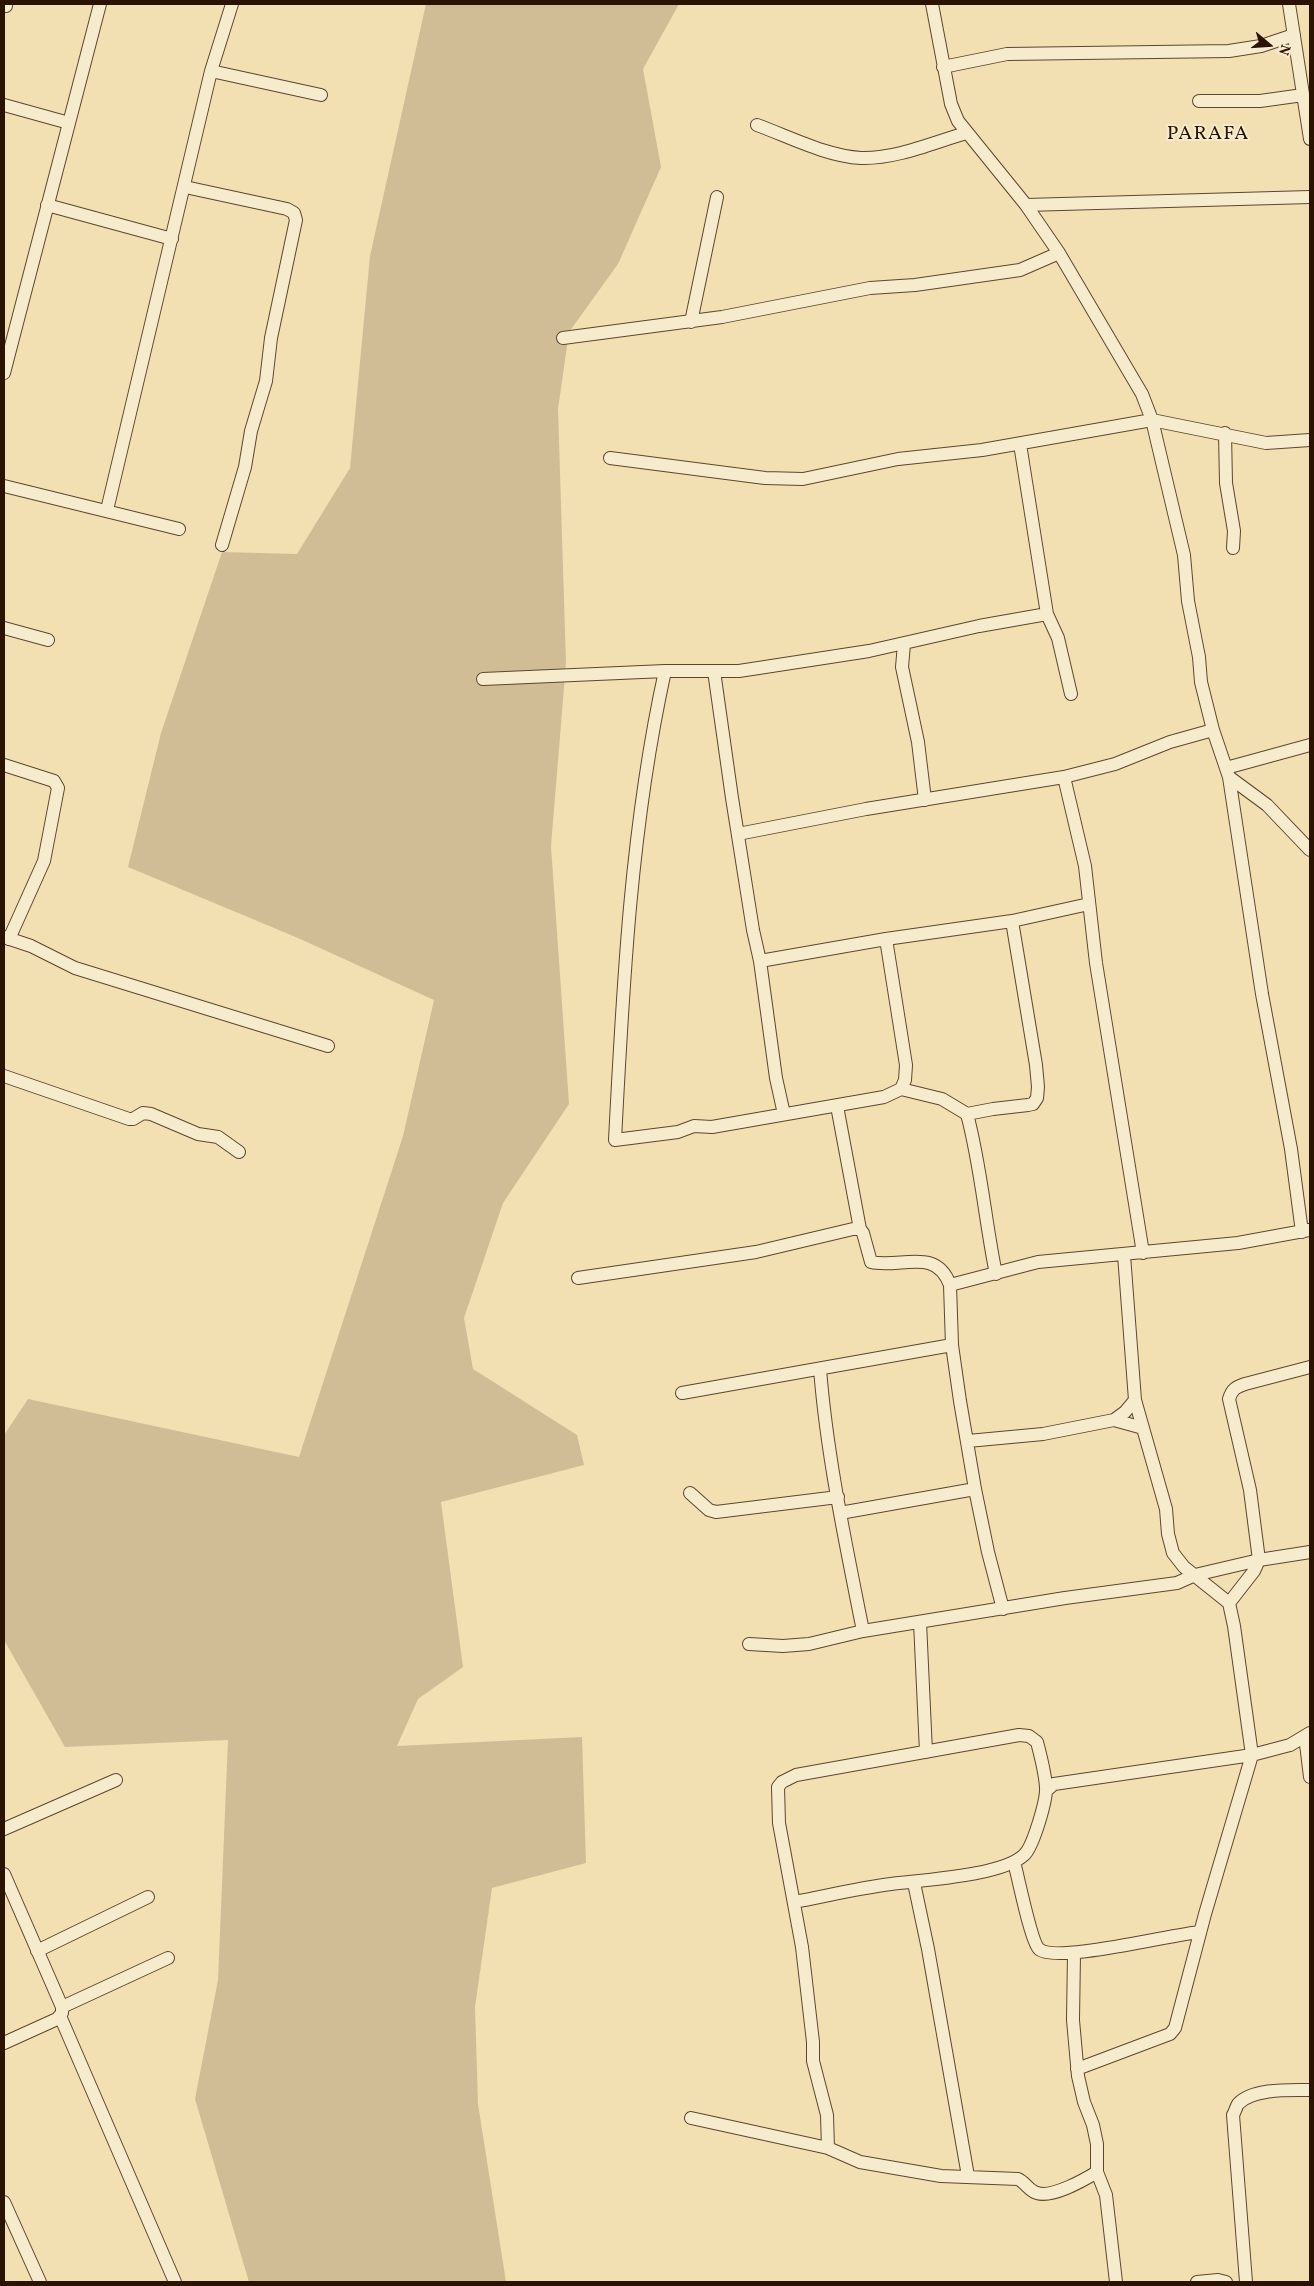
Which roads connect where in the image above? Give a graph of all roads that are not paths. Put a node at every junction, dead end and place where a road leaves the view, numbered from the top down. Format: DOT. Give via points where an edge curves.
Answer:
graph roads {
  1 [pos="100,4"];
  2 [pos="232,4"];
  3 [pos="932,4"];
  4 [pos="1289,4"];
  5 [pos="1294,36"];
  6 [pos="943,67"];
  7 [pos="211,71"];
  8 [pos="321,95"];
  9 [pos="1303,95"];
  10 [pos="1199,101"];
  11 [pos="4,105"];
  12 [pos="68,123"];
  13 [pos="757,125"];
  14 [pos="966,133"];
  15 [pos="1310,139"];
  16 [pos="185,187"];
  17 [pos="717,197"];
  18 [pos="1310,197"];
  19 [pos="1026,205"];
  20 [pos="47,206"];
  21 [pos="172,238"];
  22 [pos="1059,252"];
  23 [pos="691,322"];
  24 [pos="563,338"];
  25 [pos="4,372"];
  26 [pos="1152,420"];
  27 [pos="1225,433"];
  28 [pos="1310,440"];
  29 [pos="1020,444"];
  30 [pos="610,458"];
  31 [pos="4,486"];
  32 [pos="107,510"];
  33 [pos="179,529"];
  34 [pos="222,545"];
  35 [pos="1233,548"];
  36 [pos="1047,614"];
  37 [pos="4,628"];
  38 [pos="48,640"];
  39 [pos="904,644"];
  40 [pos="665,671"];
  41 [pos="714,671"];
  42 [pos="483,679"];
  43 [pos="1071,694"];
  44 [pos="1214,730"];
  45 [pos="1310,745"];
  46 [pos="4,765"];
  47 [pos="1228,772"];
  48 [pos="1064,776"];
  49 [pos="925,800"];
  50 [pos="738,834"];
  51 [pos="1310,850"];
  52 [pos="1089,904"];
  53 [pos="1012,921"];
  54 [pos="6,938"];
  55 [pos="886,938"];
  56 [pos="760,961"];
  57 [pos="328,1046"];
  58 [pos="4,1076"];
  59 [pos="901,1089"];
  60 [pos="837,1106"];
  61 [pos="784,1114"];
  62 [pos="967,1114"];
  63 [pos="239,1152"];
  64 [pos="860,1230"];
  65 [pos="1306,1230"];
  66 [pos="1143,1253"];
  67 [pos="1124,1255"];
  68 [pos="996,1274"];
  69 [pos="578,1278"];
  70 [pos="950,1286"];
  71 [pos="952,1345"];
  72 [pos="1310,1367"];
  73 [pos="820,1369"];
  74 [pos="682,1393"];
  75 [pos="1135,1400"];
  76 [pos="1114,1420"];
  77 [pos="1143,1428"];
  78 [pos="968,1442"];
  79 [pos="975,1489"];
  80 [pos="690,1494"];
  81 [pos="838,1497"];
  82 [pos="840,1513"];
  83 [pos="1310,1552"];
  84 [pos="1259,1560"];
  85 [pos="1195,1575"];
  86 [pos="1229,1603"];
  87 [pos="1003,1609"];
  88 [pos="920,1622"];
  89 [pos="863,1631"];
  90 [pos="749,1644"];
  91 [pos="1308,1735"];
  92 [pos="926,1752"];
  93 [pos="1252,1755"];
  94 [pos="1310,1777"];
  95 [pos="116,1780"];
  96 [pos="1047,1790"];
  97 [pos="4,1829"];
  98 [pos="1014,1862"];
  99 [pos="4,1874"];
  100 [pos="914,1883"];
  101 [pos="148,1897"];
  102 [pos="794,1902"];
  103 [pos="1200,1932"];
  104 [pos="37,1951"];
  105 [pos="1074,1954"];
  106 [pos="168,1958"];
  107 [pos="61,2012"];
  108 [pos="4,2043"];
  109 [pos="1077,2069"];
  110 [pos="1310,2090"];
  111 [pos="691,2118"];
  112 [pos="828,2148"];
  113 [pos="1097,2172"];
  114 [pos="968,2176"];
  115 [pos="4,2202"];
  116 [pos="40,2282"];
  117 [pos="176,2282"];
  118 [pos="1116,2282"];
  119 [pos="1197,2282"];
  120 [pos="1226,2282"];
  121 [pos="1246,2282"];
  1 -- 12 [label="street"];
  2 -- 7 [label="street"];
  3 -- 6 [label="street"];
  4 -- 5 [label="street"];
  5 -- 6 [label="street" via="1229,51 1007,54"];
  5 -- 9 [label="street"];
  6 -- 14 [label="street" via="951,104"];
  7 -- 8 [label="street"];
  7 -- 16 [label="street"];
  9 -- 10 [label="street" via="1260,101"];
  9 -- 15 [label="street"];
  11 -- 12 [label="street"];
  12 -- 20 [label="street"];
  13 -- 14 [label="street" via="833,153 860,158 891,155"];
  14 -- 19 [label="street"];
  16 -- 21 [label="street"];
  16 -- 34 [label="street" via="286,209 294,213 296,220 271,338 266,381"];
  17 -- 23 [label="street"];
  18 -- 19 [label="street"];
  19 -- 22 [label="street"];
  20 -- 21 [label="street"];
  20 -- 25 [label="street"];
  21 -- 32 [label="street"];
  22 -- 23 [label="street" via="1020,270 870,288"];
  22 -- 26 [label="street" via="1142,394"];
  23 -- 24 [label="street"];
  26 -- 27 [label="street"];
  26 -- 29 [label="street"];
  26 -- 44 [label="street" via="1184,555 1201,682"];
  27 -- 28 [label="street" via="1266,443"];
  27 -- 35 [label="street"];
  29 -- 30 [label="street" via="898,459 803,479 765,478"];
  29 -- 36 [label="street"];
  31 -- 32 [label="street"];
  32 -- 33 [label="street"];
  36 -- 39 [label="street"];
  36 -- 43 [label="street" via="1058,638"];
  37 -- 38 [label="street"];
  39 -- 41 [label="street" via="739,671"];
  39 -- 49 [label="street" via="902,667 918,742"];
  40 -- 41 [label="street"];
  40 -- 42 [label="street"];
  40 -- 61 [label="street" via="653,726 627,935 615,1140"];
  41 -- 50 [label="street"];
  44 -- 47 [label="street"];
  44 -- 48 [label="street" via="1170,742 1115,764"];
  45 -- 47 [label="street"];
  46 -- 54 [label="street" via="54,782 58,788 44,861"];
  47 -- 51 [label="street" via="1267,805"];
  47 -- 65 [label="street" via="1262,994"];
  48 -- 49 [label="street"];
  48 -- 52 [label="street" via="1080,841"];
  49 -- 50 [label="street"];
  50 -- 56 [label="street"];
  52 -- 53 [label="street"];
  52 -- 66 [label="street"];
  53 -- 55 [label="street"];
  53 -- 62 [label="street" via="1036,1065 1037,1098 1033,1104"];
  54 -- 57 [label="street" via="31,946 75,968"];
  55 -- 56 [label="street"];
  55 -- 59 [label="street" via="906,1065"];
  56 -- 61 [label="street"];
  58 -- 63 [label="street" via="129,1119 143,1113 151,1114 198,1134 218,1137"];
  59 -- 60 [label="street" via="884,1097"];
  59 -- 62 [label="street" via="942,1100"];
  60 -- 61 [label="street"];
  60 -- 64 [label="street"];
  62 -- 68 [label="street" via="976,1149"];
  64 -- 69 [label="street" via="756,1252"];
  64 -- 70 [label="street" via="871,1262 924,1261 934,1264 947,1277"];
  65 -- 66 [label="street" via="1238,1243"];
  66 -- 67 [label="street"];
  67 -- 68 [label="street" via="1038,1262"];
  67 -- 75 [label="street"];
  68 -- 70 [label="street"];
  70 -- 71 [label="street"];
  71 -- 73 [label="street"];
  71 -- 78 [label="street"];
  72 -- 84 [label="street" via="1236,1387 1229,1399 1250,1490"];
  73 -- 74 [label="street"];
  73 -- 81 [label="street"];
  75 -- 76 [label="street"];
  75 -- 77 [label="street"];
  76 -- 77 [label="street"];
  76 -- 78 [label="street" via="1043,1434"];
  77 -- 85 [label="street" via="1166,1509 1173,1554"];
  78 -- 79 [label="street"];
  79 -- 82 [label="street"];
  79 -- 87 [label="street"];
  80 -- 81 [label="street" via="716,1512"];
  81 -- 82 [label="street"];
  82 -- 89 [label="street"];
  83 -- 84 [label="street"];
  84 -- 85 [label="street"];
  84 -- 86 [label="street"];
  85 -- 86 [label="street"];
  85 -- 87 [label="street" via="1177,1583"];
  86 -- 93 [label="street"];
  87 -- 88 [label="street"];
  88 -- 89 [label="street"];
  88 -- 92 [label="street"];
  89 -- 90 [label="street" via="809,1644"];
  91 -- 93 [label="street" via="1290,1745"];
  91 -- 94 [label="street"];
  92 -- 96 [label="street" via="1019,1735 1029,1736 1037,1742"];
  92 -- 102 [label="street" via="815,1770 796,1774 782,1782 778,1787 779,1823"];
  93 -- 96 [label="street" via="1054,1784"];
  93 -- 103 [label="street"];
  95 -- 97 [label="street"];
  96 -- 98 [label="street" via="1030,1847"];
  98 -- 100 [label="street"];
  98 -- 105 [label="street" via="1037,1949 1045,1953"];
  99 -- 104 [label="street"];
  100 -- 102 [label="street"];
  100 -- 114 [label="street"];
  101 -- 104 [label="street"];
  102 -- 112 [label="street" via="813,2060 827,2115"];
  103 -- 105 [label="street"];
  103 -- 109 [label="street" via="1175,2028 1170,2034"];
  104 -- 107 [label="street"];
  105 -- 109 [label="street" via="1073,2020"];
  106 -- 107 [label="street"];
  107 -- 108 [label="street" via="57,2019"];
  107 -- 117 [label="street"];
  109 -- 113 [label="street" via="1097,2144"];
  110 -- 121 [label="street" via="1282,2089 1250,2096 1239,2104 1233,2115"];
  111 -- 112 [label="street"];
  112 -- 114 [label="street" via="860,2162 941,2176"];
  113 -- 114 [label="street" via="1072,2186 1044,2194 1037,2193 1018,2179"];
  113 -- 118 [label="street" via="1106,2195"];
  115 -- 116 [label="street"];
  119 -- 120 [label="street"];
}
